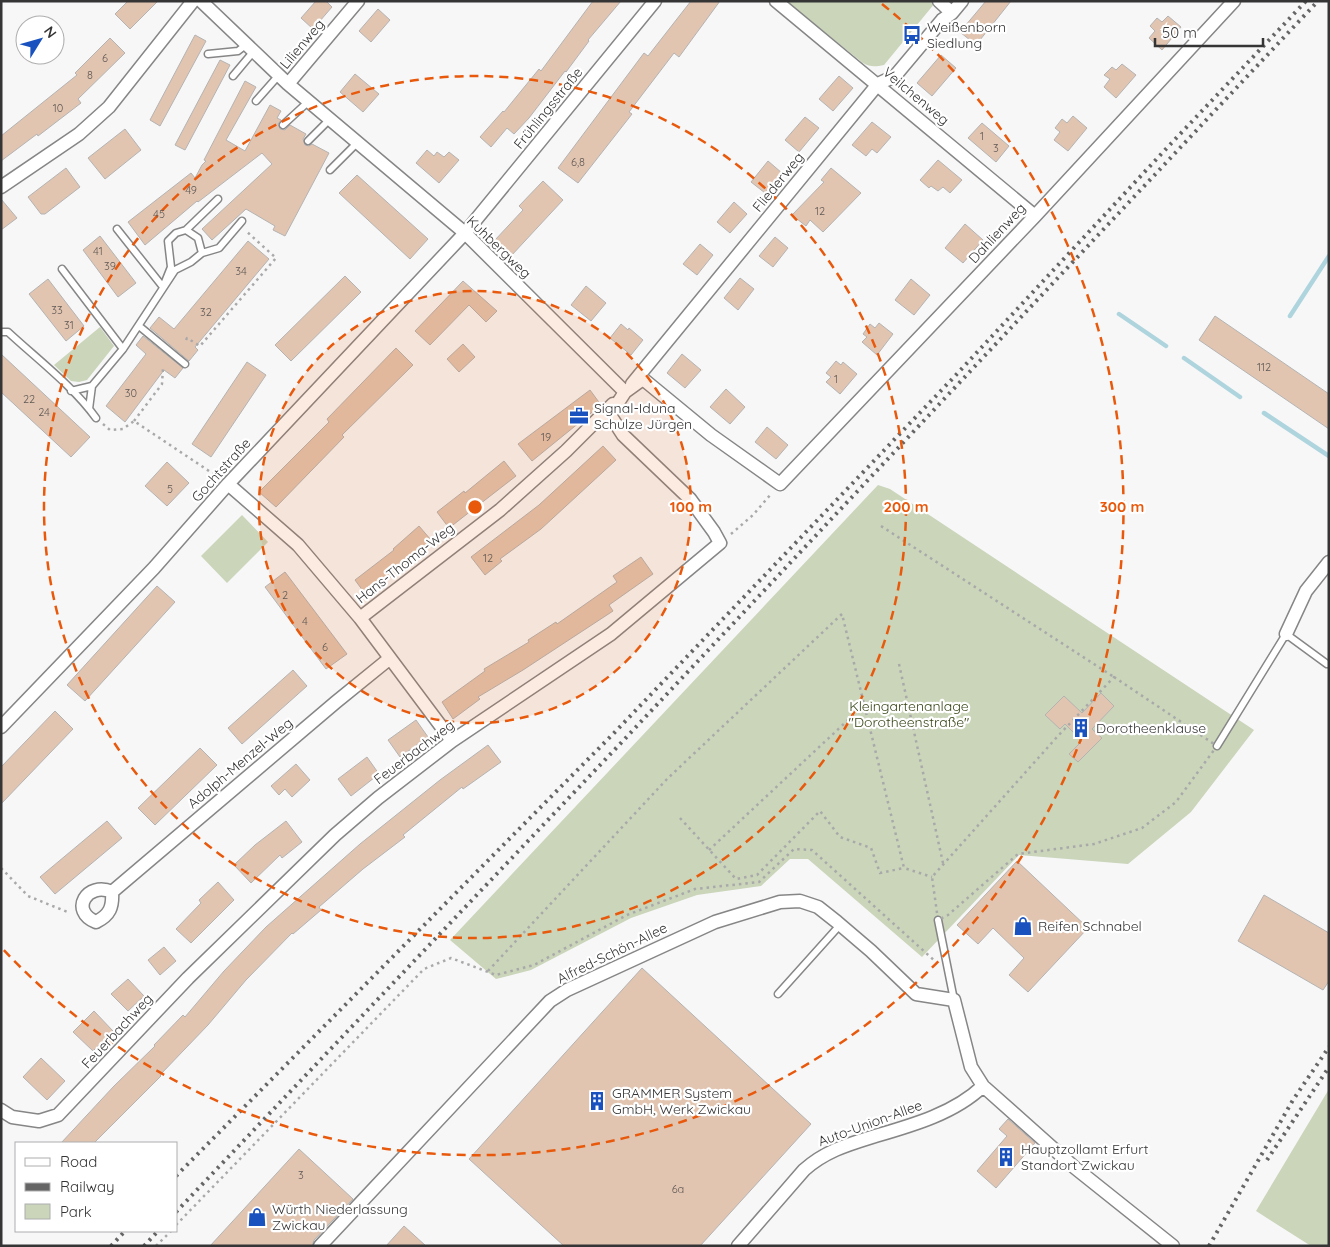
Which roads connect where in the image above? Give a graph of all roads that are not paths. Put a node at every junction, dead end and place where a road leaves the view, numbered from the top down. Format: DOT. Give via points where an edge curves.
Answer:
graph roads {
  1 [pos="193,1"];
  2 [pos="202,1"];
  3 [pos="358,1"];
  4 [pos="655,1"];
  5 [pos="776,1"];
  6 [pos="939,1"];
  7 [pos="962,1"];
  8 [pos="1234,1"];
  9 [pos="952,13"];
  10 [pos="250,48"];
  11 [pos="208,54"];
  12 [pos="234,76"];
  13 [pos="284,80"];
  14 [pos="878,84"];
  15 [pos="256,101"];
  16 [pos="309,101"];
  17 [pos="330,119"];
  18 [pos="282,125"];
  19 [pos="308,141"];
  20 [pos="358,142"];
  21 [pos="330,170"];
  22 [pos="1,187"];
  23 [pos="218,199"];
  24 [pos="1035,216"];
  25 [pos="241,223"];
  26 [pos="117,229"];
  27 [pos="186,230"];
  28 [pos="465,233"];
  29 [pos="202,253"];
  30 [pos="62,269"];
  31 [pos="163,287"];
  32 [pos="139,326"];
  33 [pos="1,332"];
  34 [pos="123,349"];
  35 [pos="185,364"];
  36 [pos="92,386"];
  37 [pos="71,391"];
  38 [pos="625,392"];
  39 [pos="89,409"];
  40 [pos="96,418"];
  41 [pos="228,484"];
  42 [pos="1329,562"];
  43 [pos="360,618"];
  44 [pos="1286,634"];
  45 [pos="390,659"];
  46 [pos="1327,664"];
  47 [pos="1,727"];
  48 [pos="452,741"];
  49 [pos="1217,746"];
  50 [pos="112,892"];
  51 [pos="938,920"];
  52 [pos="840,925"];
  53 [pos="778,994"];
  54 [pos="954,1000"];
  55 [pos="983,1086"];
  56 [pos="1,1110"];
  57 [pos="320,1246"];
  58 [pos="738,1246"];
  59 [pos="1174,1246"];
  1 -- 22 [label="street" via="109,107 79,134"];
  2 -- 10 [label="street, Kuhbergweg"];
  3 -- 13 [label="street, Lilienweg"];
  4 -- 28 [label="street, Frühlingsstraße"];
  5 -- 14 [label="street, Veilchenweg"];
  6 -- 9 [label="street"];
  7 -- 9 [label="street, Fliederweg"];
  8 -- 24 [label="street, Dahlienweg"];
  9 -- 14 [label="street, Fliederweg" via="942,20 895,76"];
  10 -- 11 [label="lane"];
  10 -- 12 [label="lane"];
  10 -- 13 [label="street, Kuhbergweg"];
  13 -- 15 [label="lane"];
  13 -- 16 [label="street, Kuhbergweg"];
  14 -- 24 [label="street, Veilchenweg"];
  14 -- 38 [label="street, Fliederweg"];
  16 -- 17 [label="street, Kuhbergweg"];
  16 -- 18 [label="lane"];
  17 -- 19 [label="lane"];
  17 -- 20 [label="street, Kuhbergweg"];
  20 -- 21 [label="lane"];
  20 -- 28 [label="street, Kuhbergweg"];
  23 -- 27 [label="lane"];
  24 -- 38 [label="street, Dahlienweg" via="780,484 711,435 643,379"];
  25 -- 29 [label="lane" via="219,248"];
  26 -- 31 [label="lane"];
  27 -- 29 [label="lane" via="198,238"];
  27 -- 31 [label="lane" via="176,233 168,241 171,267"];
  28 -- 38 [label="street, Kuhbergweg"];
  28 -- 41 [label="street, Gochtstraße"];
  29 -- 31 [label="lane" via="175,270"];
  30 -- 34 [label="lane"];
  31 -- 32 [label="lane"];
  32 -- 34 [label="lane"];
  32 -- 35 [label="lane"];
  33 -- 37 [label="lane" via="8,332"];
  34 -- 36 [label="lane"];
  36 -- 37 [label="lane"];
  36 -- 39 [label="lane"];
  37 -- 39 [label="lane"];
  38 -- 43 [label="street, Hans-Thoma-Weg" via="500,510"];
  38 -- 48 [label="street, Feuerbachweg" via="610,415 620,430 690,499 720,543 612,634"];
  39 -- 40 [label="lane"];
  41 -- 43 [label="street" via="298,545"];
  41 -- 47 [label="street, Gochtstraße" via="154,568"];
  42 -- 44 [label="street" via="1306,591"];
  43 -- 45 [label="street"];
  44 -- 46 [label="lane"];
  44 -- 49 [label="lane"];
  45 -- 48 [label="street"];
  45 -- 50 [label="street, Adolph-Menzel-Weg"];
  48 -- 56 [label="street, Feuerbachweg" via="335,836 188,978 58,1115 39,1121 12,1117"];
  51 -- 54 [label="lane"];
  52 -- 53 [label="lane"];
  52 -- 54 [label="street, Alfred-Schön-Allee" via="916,994"];
  52 -- 57 [label="street, Alfred-Schön-Allee" via="818,907 800,901 780,902 714,922 568,990 550,1002"];
  54 -- 55 [label="street" via="970,1067"];
  55 -- 58 [label="street, Auto-Union-Allee" via="970,1098 946,1110 835,1149 816,1159"];
  55 -- 59 [label="street" via="1074,1166"];
}
